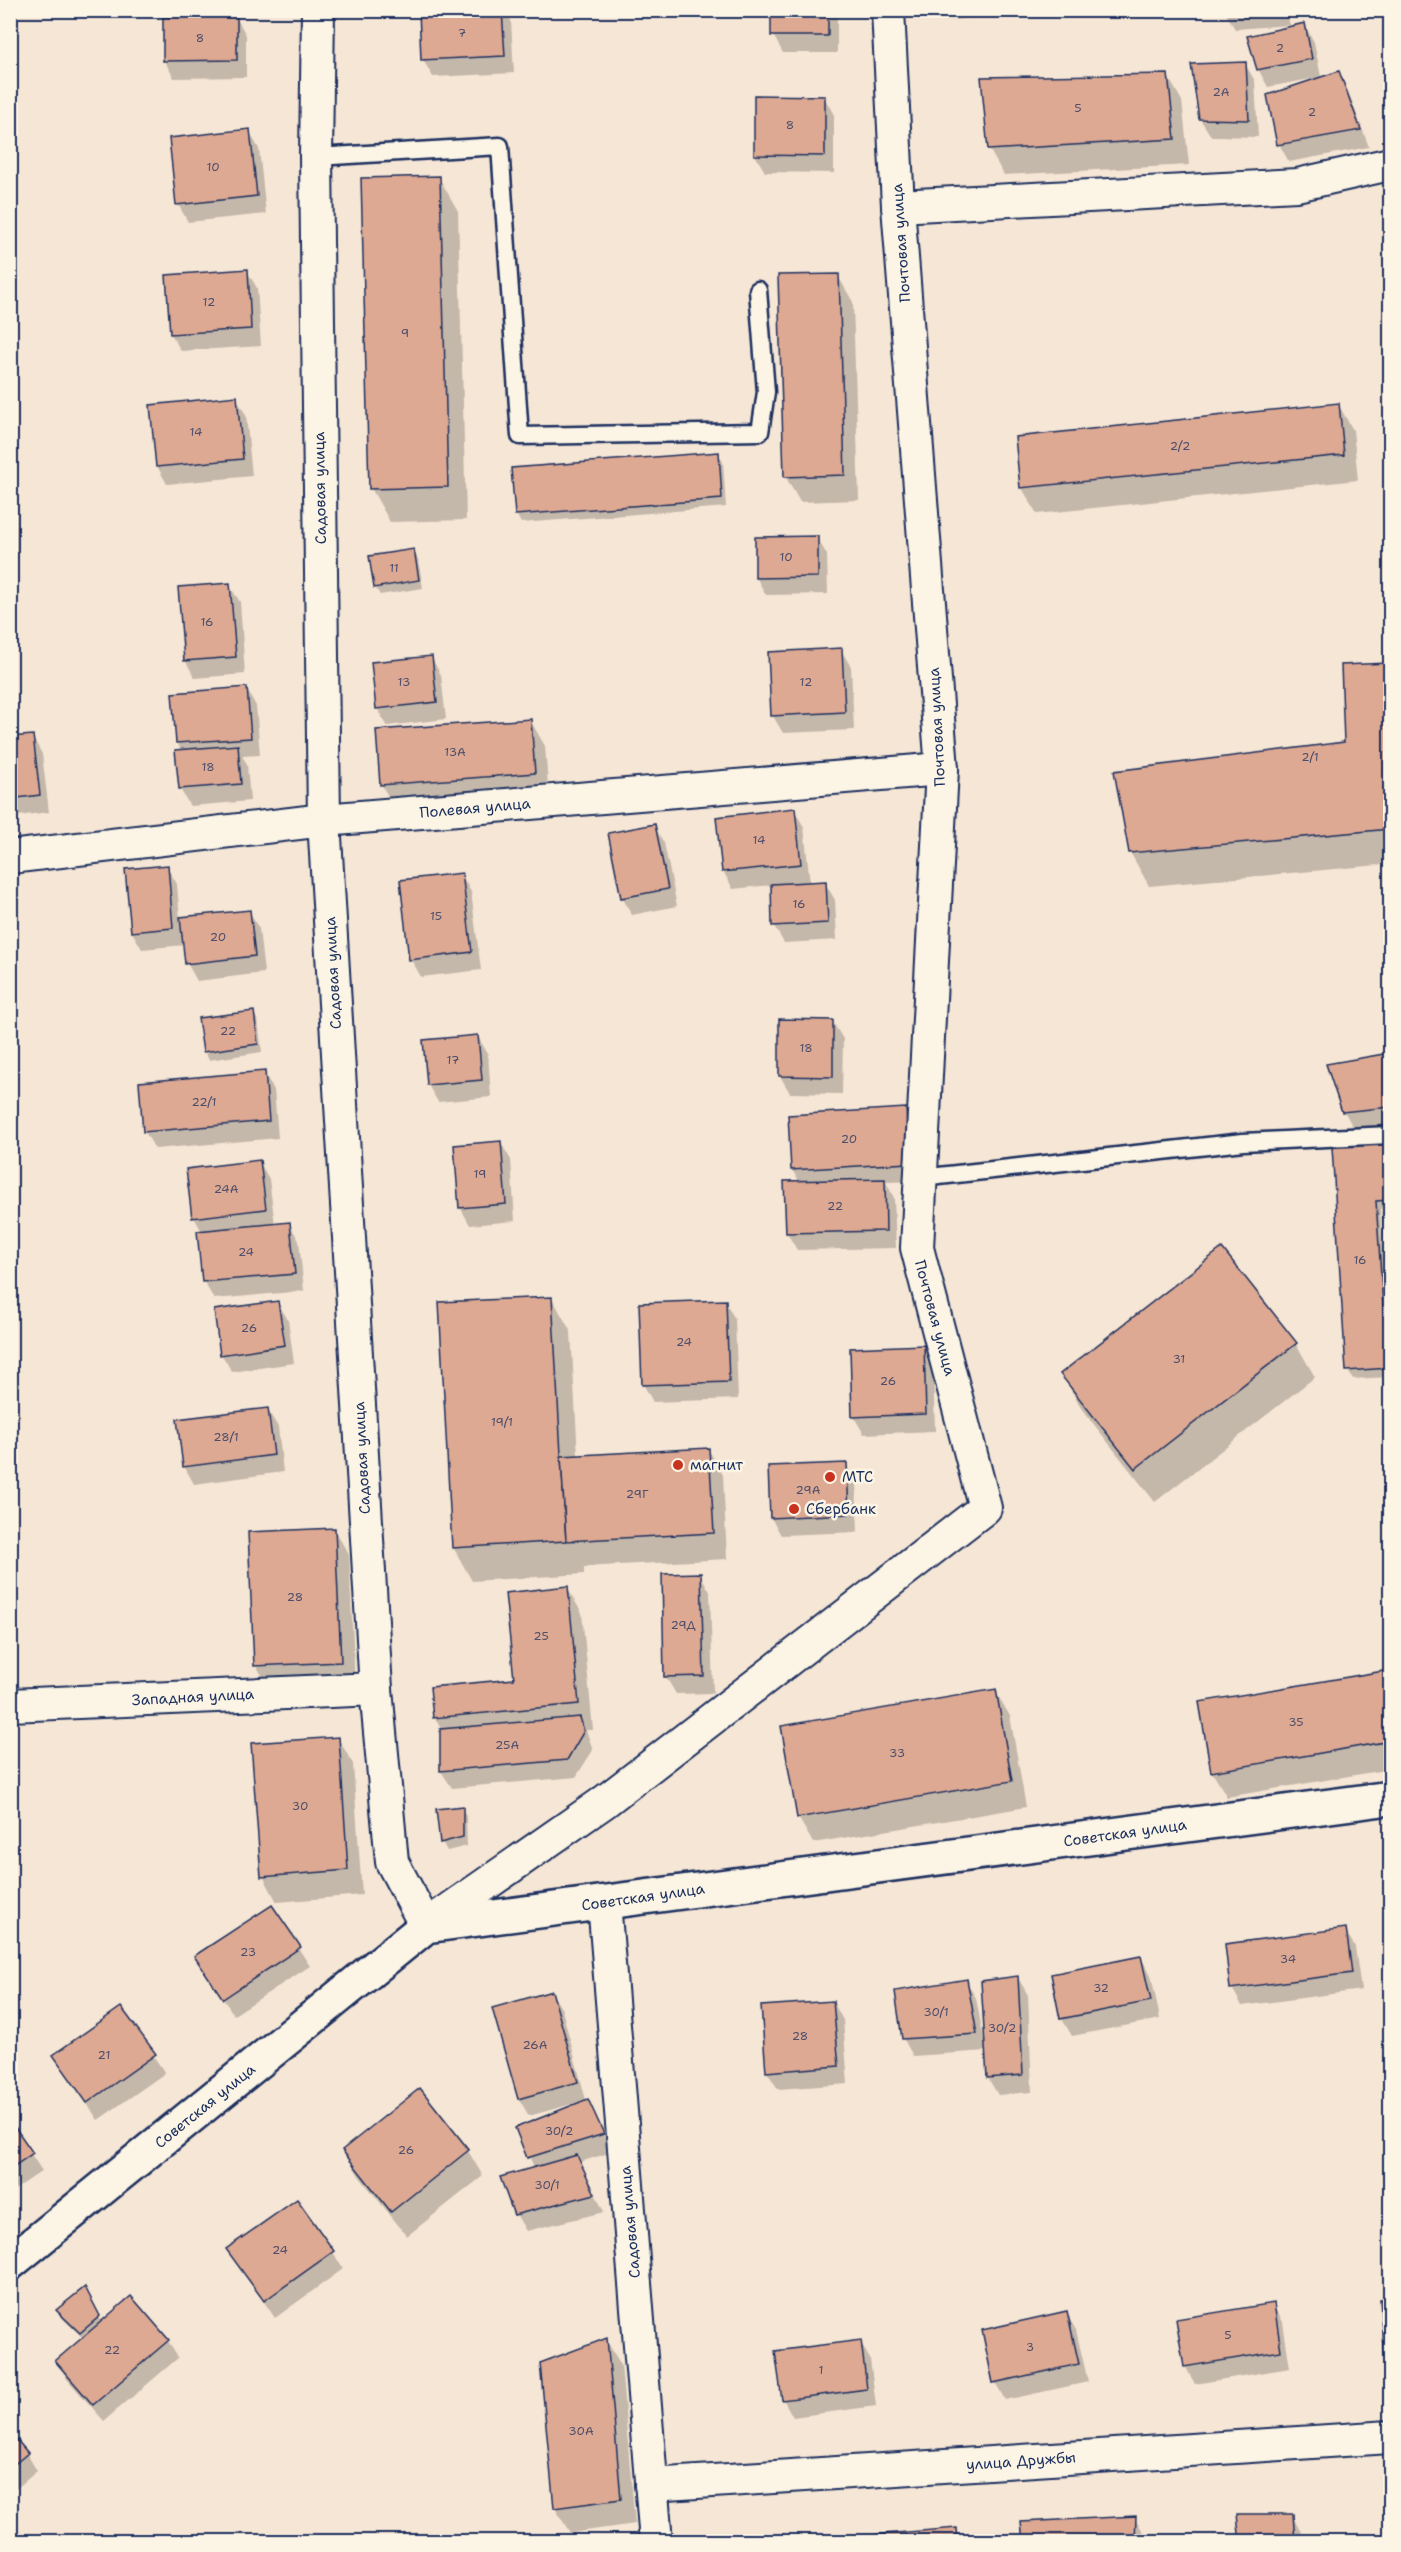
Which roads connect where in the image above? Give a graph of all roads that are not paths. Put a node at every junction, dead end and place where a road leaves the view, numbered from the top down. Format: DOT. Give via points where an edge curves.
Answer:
graph roads {
  1 [pos="318,10"];
  2 [pos="888,10"];
  3 [pos="316,157"];
  4 [pos="1390,164"];
  5 [pos="898,206"];
  6 [pos="758,290"];
  7 [pos="942,769"];
  8 [pos="324,820"];
  9 [pos="10,857"];
  10 [pos="1390,1135"];
  11 [pos="921,1178"];
  12 [pos="376,1689"];
  13 [pos="10,1705"];
  14 [pos="1390,1798"];
  15 [pos="604,1902"];
  16 [pos="426,1926"];
  17 [pos="10,2263"];
  18 [pos="1390,2437"];
  19 [pos="651,2485"];
  20 [pos="656,2541"];
  1 -- 3 [label="street, Садовая улица"];
  2 -- 5 [label="street, Почтовая улица"];
  3 -- 6 [label="lane" via="500,146 520,436 760,432 766,392"];
  3 -- 8 [label="street, Садовая улица"];
  4 -- 5 [label="street" via="1297,184"];
  5 -- 7 [label="street, Почтовая улица"];
  7 -- 8 [label="street, Полевая улица"];
  7 -- 11 [label="street, Почтовая улица"];
  8 -- 9 [label="street, Полевая улица"];
  8 -- 12 [label="street, Садовая улица"];
  10 -- 11 [label="lane" via="1243,1143"];
  11 -- 16 [label="street, Почтовая улица" via="917,1248 985,1508 604,1803"];
  12 -- 13 [label="street, Западная улица"];
  12 -- 16 [label="street, Садовая улица" via="392,1862"];
  14 -- 15 [label="street, Советская улица"];
  15 -- 16 [label="street, Советская улица"];
  15 -- 19 [label="street, Садовая улица"];
  16 -- 17 [label="street, Советская улица"];
  18 -- 19 [label="street, улица Дружбы"];
  19 -- 20 [label="street, Садовая улица"];
}
